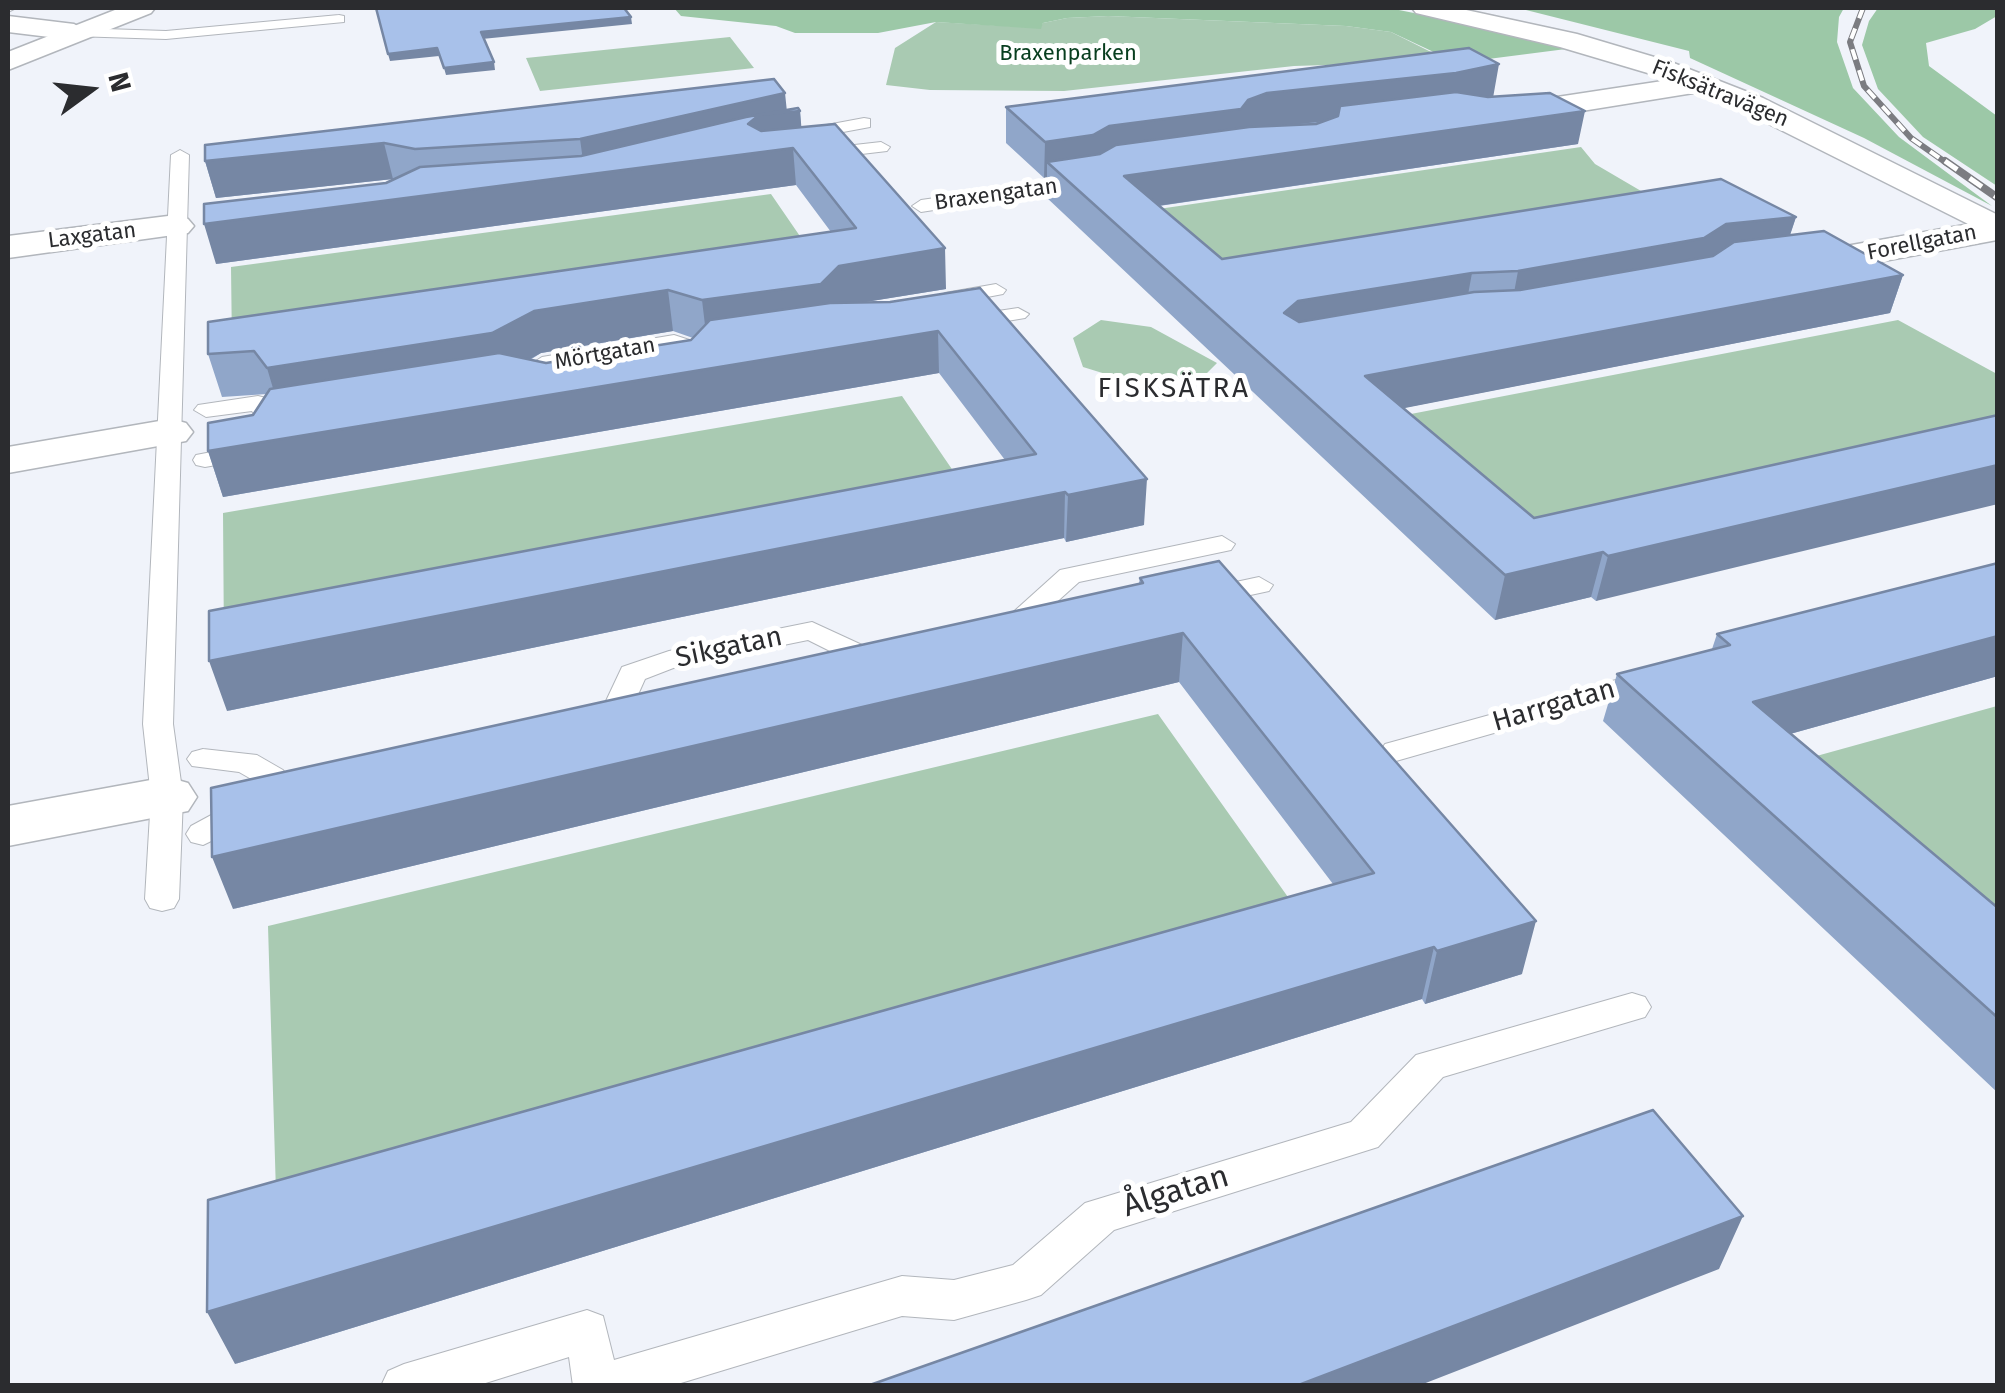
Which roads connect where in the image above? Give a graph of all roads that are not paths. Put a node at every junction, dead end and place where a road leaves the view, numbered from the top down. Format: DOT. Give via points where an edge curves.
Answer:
graph roads {
  1 [pos="142,8"];
  2 [pos="1425,8"];
  3 [pos="339,20"];
  4 [pos="8,24"];
  5 [pos="74,32"];
  6 [pos="8,62"];
  7 [pos="1702,84"];
  8 [pos="1556,106"];
  9 [pos="864,123"];
  10 [pos="788,137"];
  11 [pos="881,147"];
  12 [pos="180,155"];
  13 [pos="805,155"];
  14 [pos="1098,180"];
  15 [pos="921,206"];
  16 [pos="176,226"];
  17 [pos="1997,229"];
  18 [pos="8,246"];
  19 [pos="1846,257"];
  20 [pos="996,290"];
  21 [pos="928,302"];
  22 [pos="1018,314"];
  23 [pos="945,326"];
  24 [pos="688,374"];
  25 [pos="538,392"];
  26 [pos="188,421"];
  27 [pos="8,460"];
  28 [pos="206,460"];
  29 [pos="1222,544"];
  30 [pos="1259,585"];
  31 [pos="1171,604"];
  32 [pos="1082,618"];
  33 [pos="1685,668"];
  34 [pos="817,693"];
  35 [pos="582,710"];
  36 [pos="1396,751"];
  37 [pos="311,768"];
  38 [pos="272,777"];
  39 [pos="191,797"];
  40 [pos="8,826"];
  41 [pos="162,900"];
  42 [pos="1632,1007"];
  43 [pos="404,1386"];
  44 [pos="597,1386"];
  1 -- 5 [label="street"];
  2 -- 7 [label="street, Fisksätravägen" via="1567,40"];
  3 -- 5 [label="lane" via="166,34"];
  4 -- 5 [label="street"];
  5 -- 6 [label="street"];
  7 -- 8 [label="street"];
  7 -- 17 [label="street, Fisksätravägen"];
  9 -- 10 [label="lane"];
  11 -- 13 [label="lane"];
  12 -- 16 [label="lane"];
  14 -- 15 [label="lane, Braxengatan"];
  16 -- 18 [label="street, Laxgatan"];
  16 -- 26 [label="lane"];
  17 -- 19 [label="street, Forellgatan"];
  20 -- 21 [label="lane"];
  22 -- 23 [label="lane"];
  24 -- 25 [label="lane, Mörtgatan" via="715,352 674,342 550,362 498,387"];
  26 -- 27 [label="street"];
  26 -- 28 [label="lane" via="258,403 282,423 257,450"];
  26 -- 39 [label="lane" via="158,724"];
  29 -- 32 [label="lane" via="1070,576 1015,617"];
  30 -- 31 [label="lane"];
  33 -- 36 [label="lane, Harrgatan"];
  34 -- 35 [label="lane, Sikgatan" via="835,688 862,649 812,630 669,660 632,674 629,706"];
  37 -- 38 [label="lane"];
  38 -- 39 [label="lane" via="246,762"];
  38 -- 39 [label="lane" via="251,808"];
  39 -- 40 [label="street"];
  39 -- 41 [label="lane"];
  42 -- 44 [label="lane, Ålgatan" via="1430,1066 1364,1135 1100,1216 1026,1281 954,1300 902,1296"];
  43 -- 44 [label="lane, Ålgatan" via="587,1331"];
}
